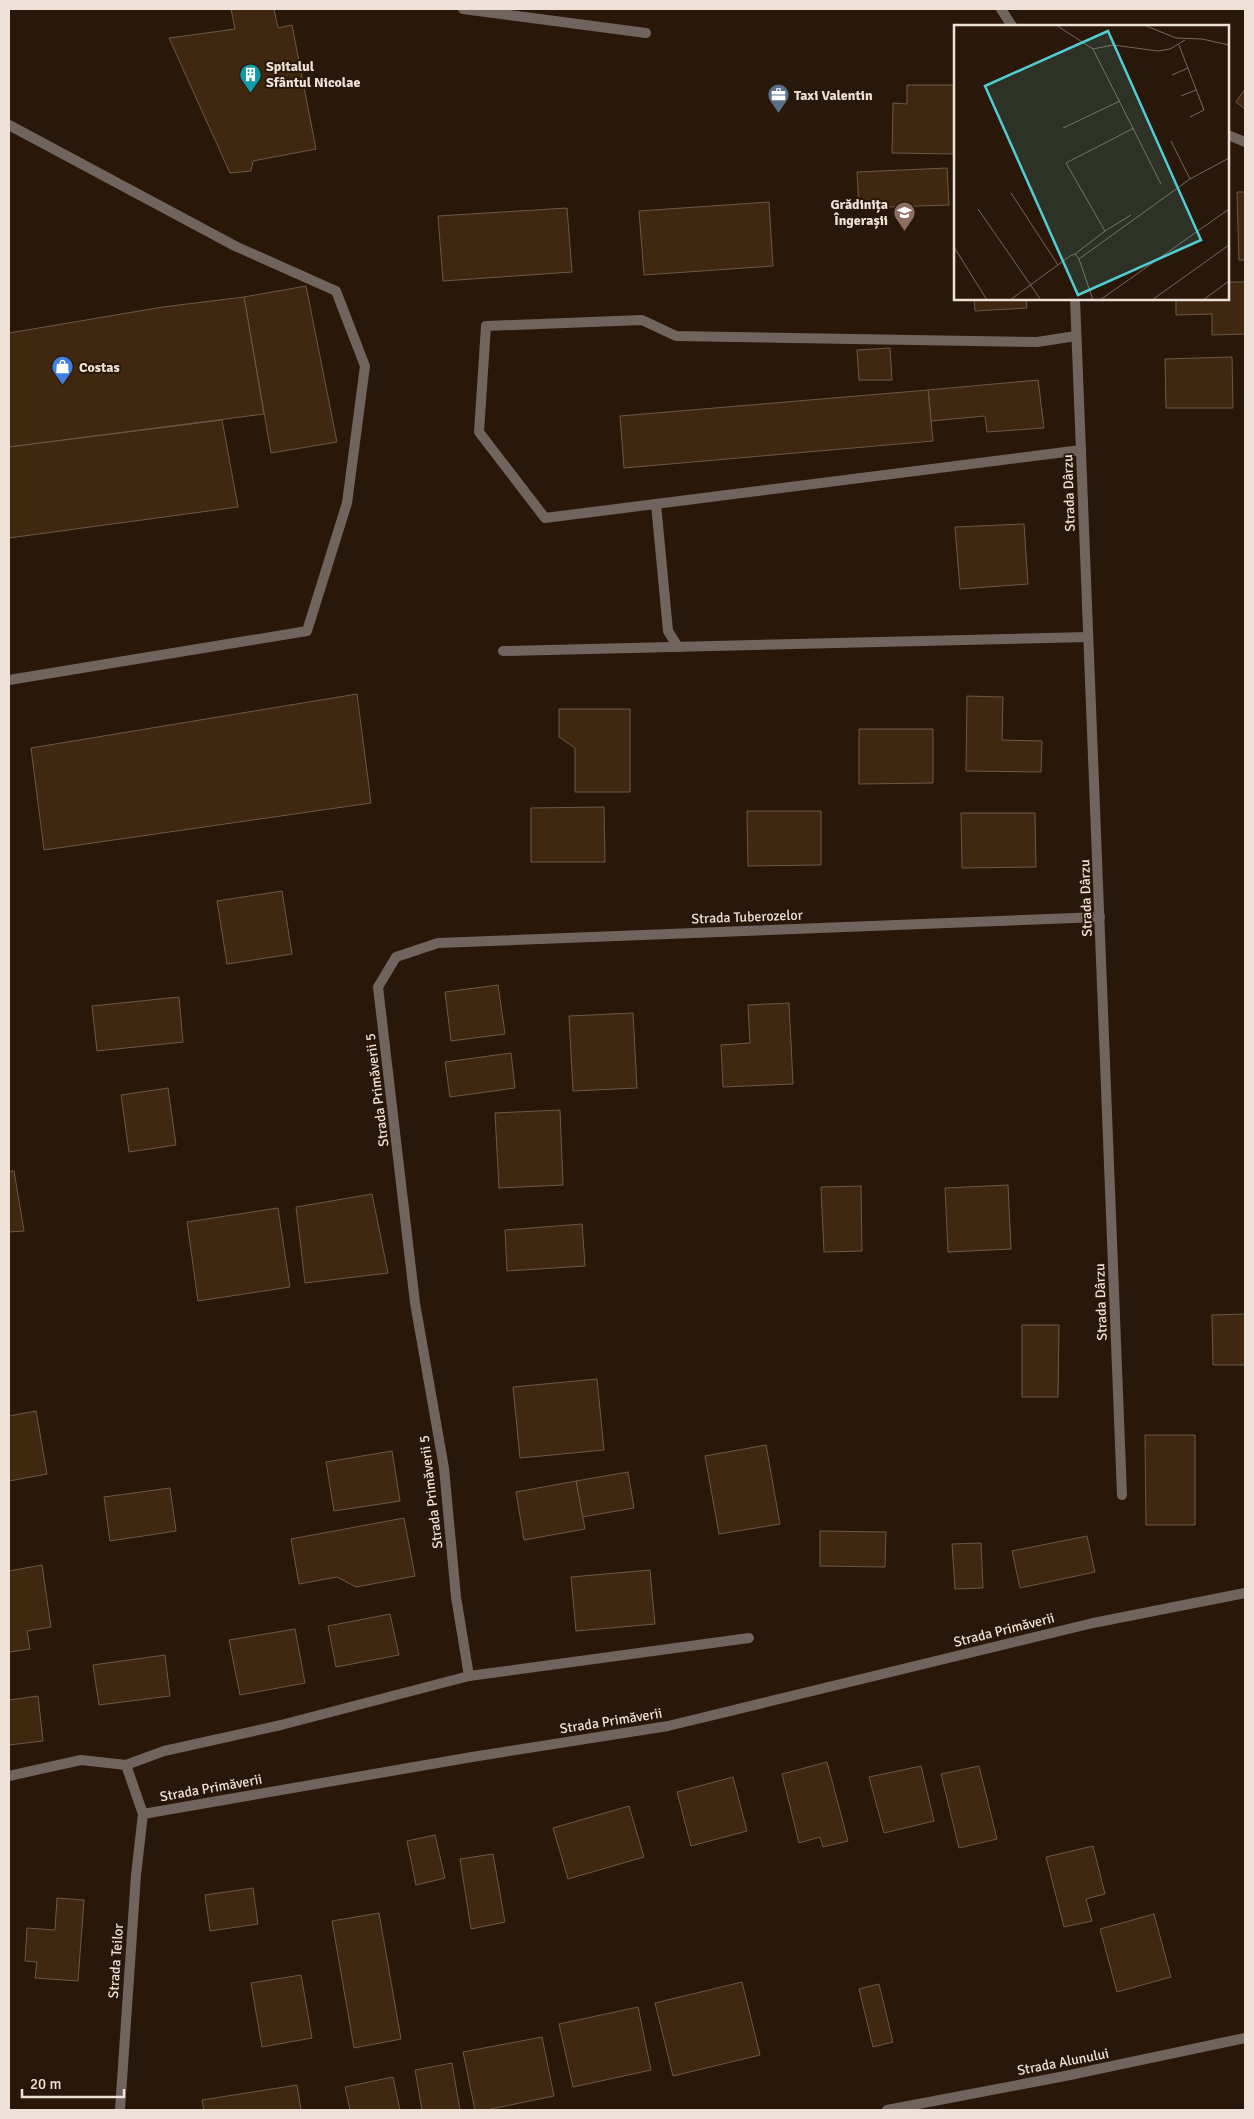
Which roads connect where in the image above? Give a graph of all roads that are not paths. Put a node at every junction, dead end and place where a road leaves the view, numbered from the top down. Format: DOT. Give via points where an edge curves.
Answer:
graph roads {
  1 [pos="463,9"];
  2 [pos="1001,9"];
  3 [pos="1011,25"];
  4 [pos="646,33"];
  5 [pos="9,125"];
  6 [pos="1229,135"];
  7 [pos="1245,142"];
  8 [pos="1075,300"];
  9 [pos="1076,336"];
  10 [pos="1081,450"];
  11 [pos="656,504"];
  12 [pos="1088,637"];
  13 [pos="678,647"];
  14 [pos="503,651"];
  15 [pos="9,680"];
  16 [pos="1100,917"];
  17 [pos="396,957"];
  18 [pos="1122,1495"];
  19 [pos="1245,1593"];
  20 [pos="749,1638"];
  21 [pos="469,1676"];
  22 [pos="126,1765"];
  23 [pos="9,1776"];
  24 [pos="143,1814"];
  25 [pos="1245,2038"];
  26 [pos="120,2110"];
  27 [pos="887,2110"];
  1 -- 4 [label="street"];
  2 -- 3 [label="street"];
  5 -- 15 [label="street" via="235,246 336,291 364,366 347,503 307,631"];
  6 -- 7 [label="street"];
  8 -- 9 [label="street, Strada Dârzu"];
  9 -- 10 [label="street, Strada Dârzu"];
  9 -- 11 [label="street" via="1037,342 676,336 642,320 486,326 479,432 545,518"];
  10 -- 11 [label="street"];
  10 -- 12 [label="street, Strada Dârzu"];
  11 -- 13 [label="street" via="668,631"];
  12 -- 13 [label="street"];
  12 -- 16 [label="street, Strada Dârzu"];
  13 -- 14 [label="street"];
  16 -- 17 [label="street, Strada Tuberozelor" via="438,943"];
  16 -- 18 [label="street, Strada Dârzu"];
  17 -- 21 [label="street, Strada Primăverii 5" via="378,987 415,1303 444,1468 456,1597"];
  19 -- 24 [label="street, Strada Primăverii" via="1093,1623 668,1726"];
  20 -- 21 [label="street"];
  21 -- 22 [label="street" via="164,1752"];
  22 -- 23 [label="street" via="81,1760"];
  22 -- 24 [label="street"];
  24 -- 26 [label="street, Strada Teilor" via="135,1884"];
  25 -- 27 [label="street, Strada Alunului"];
}
